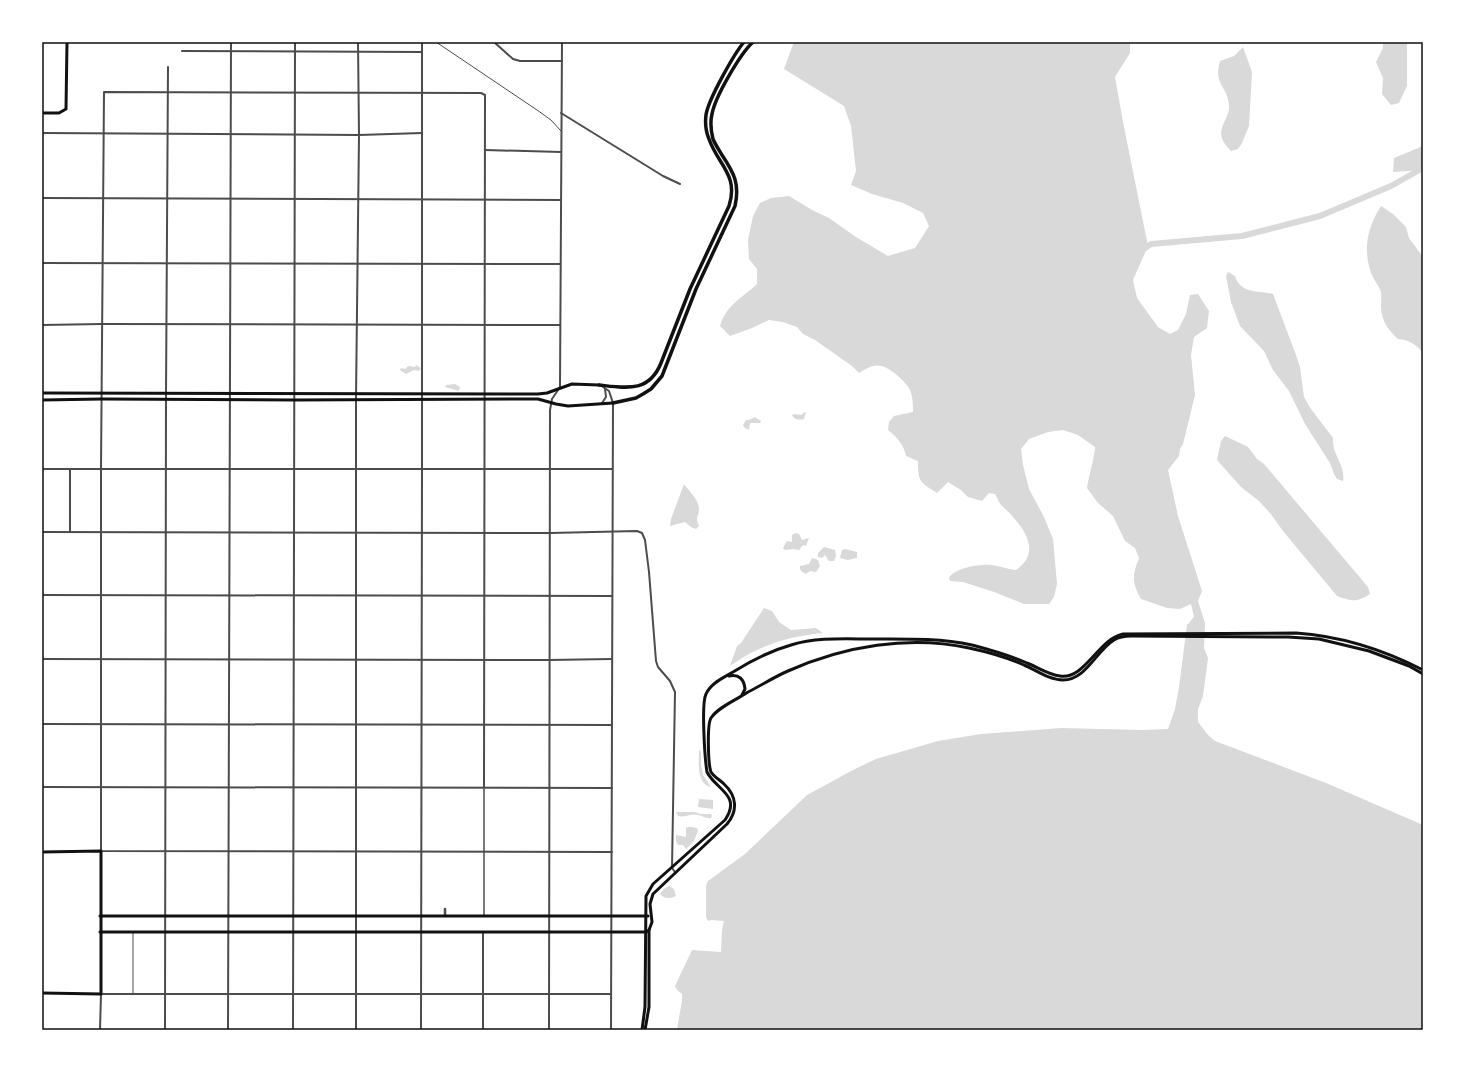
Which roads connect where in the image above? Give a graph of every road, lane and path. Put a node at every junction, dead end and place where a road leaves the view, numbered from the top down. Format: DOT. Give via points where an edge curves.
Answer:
graph roads {
  1 [pos="67,42"];
  2 [pos="230,42"];
  3 [pos="295,42"];
  4 [pos="358,42"];
  5 [pos="422,42"];
  6 [pos="436,42"];
  7 [pos="494,42"];
  8 [pos="562,42"];
  9 [pos="744,42"];
  10 [pos="752,42"];
  11 [pos="182,51"];
  12 [pos="231,51"];
  13 [pos="294,51"];
  14 [pos="358,52"];
  15 [pos="422,52"];
  16 [pos="562,61"];
  17 [pos="168,66"];
  18 [pos="231,92"];
  19 [pos="295,92"];
  20 [pos="358,92"];
  21 [pos="168,93"];
  22 [pos="422,93"];
  23 [pos="42,112"];
  24 [pos="561,113"];
  25 [pos="561,132"];
  26 [pos="42,133"];
  27 [pos="102,133"];
  28 [pos="167,133"];
  29 [pos="422,133"];
  30 [pos="231,134"];
  31 [pos="295,134"];
  32 [pos="359,135"];
  33 [pos="486,150"];
  34 [pos="561,152"];
  35 [pos="680,184"];
  36 [pos="42,198"];
  37 [pos="102,198"];
  38 [pos="167,198"];
  39 [pos="230,198"];
  40 [pos="295,198"];
  41 [pos="358,199"];
  42 [pos="422,199"];
  43 [pos="485,199"];
  44 [pos="561,200"];
  45 [pos="42,263"];
  46 [pos="102,263"];
  47 [pos="167,263"];
  48 [pos="230,263"];
  49 [pos="294,263"];
  50 [pos="358,263"];
  51 [pos="422,263"];
  52 [pos="485,263"];
  53 [pos="560,264"];
  54 [pos="102,324"];
  55 [pos="166,324"];
  56 [pos="230,324"];
  57 [pos="295,324"];
  58 [pos="357,324"];
  59 [pos="42,325"];
  60 [pos="422,325"];
  61 [pos="485,325"];
  62 [pos="560,325"];
  63 [pos="599,385"];
  64 [pos="560,387"];
  65 [pos="605,388"];
  66 [pos="42,393"];
  67 [pos="102,393"];
  68 [pos="166,394"];
  69 [pos="229,394"];
  70 [pos="294,394"];
  71 [pos="356,394"];
  72 [pos="422,394"];
  73 [pos="485,394"];
  74 [pos="534,394"];
  75 [pos="534,398"];
  76 [pos="102,399"];
  77 [pos="166,399"];
  78 [pos="356,399"];
  79 [pos="422,399"];
  80 [pos="42,400"];
  81 [pos="229,400"];
  82 [pos="294,400"];
  83 [pos="485,400"];
  84 [pos="551,402"];
  85 [pos="613,403"];
  86 [pos="601,404"];
  87 [pos="42,469"];
  88 [pos="70,469"];
  89 [pos="101,469"];
  90 [pos="166,469"];
  91 [pos="229,469"];
  92 [pos="294,469"];
  93 [pos="356,469"];
  94 [pos="422,469"];
  95 [pos="484,469"];
  96 [pos="550,469"];
  97 [pos="612,469"];
  98 [pos="612,531"];
  99 [pos="42,532"];
  100 [pos="70,532"];
  101 [pos="102,532"];
  102 [pos="166,532"];
  103 [pos="229,532"];
  104 [pos="294,532"];
  105 [pos="357,532"];
  106 [pos="422,532"];
  107 [pos="485,532"];
  108 [pos="550,533"];
  109 [pos="42,595"];
  110 [pos="101,595"];
  111 [pos="166,596"];
  112 [pos="229,596"];
  113 [pos="294,596"];
  114 [pos="356,596"];
  115 [pos="421,596"];
  116 [pos="484,596"];
  117 [pos="550,596"];
  118 [pos="612,596"];
  119 [pos="1211,635"];
  120 [pos="42,659"];
  121 [pos="101,659"];
  122 [pos="166,659"];
  123 [pos="229,659"];
  124 [pos="294,659"];
  125 [pos="357,659"];
  126 [pos="612,659"];
  127 [pos="422,660"];
  128 [pos="485,660"];
  129 [pos="549,660"];
  130 [pos="1026,664"];
  131 [pos="1423,670"];
  132 [pos="1423,674"];
  133 [pos="726,676"];
  134 [pos="741,697"];
  135 [pos="42,724"];
  136 [pos="101,724"];
  137 [pos="166,724"];
  138 [pos="229,724"];
  139 [pos="356,724"];
  140 [pos="484,724"];
  141 [pos="294,725"];
  142 [pos="422,725"];
  143 [pos="549,725"];
  144 [pos="612,725"];
  145 [pos="101,786"];
  146 [pos="42,787"];
  147 [pos="166,787"];
  148 [pos="229,787"];
  149 [pos="357,787"];
  150 [pos="421,787"];
  151 [pos="294,788"];
  152 [pos="484,788"];
  153 [pos="549,788"];
  154 [pos="612,788"];
  155 [pos="101,851"];
  156 [pos="42,852"];
  157 [pos="166,852"];
  158 [pos="228,852"];
  159 [pos="294,852"];
  160 [pos="356,852"];
  161 [pos="421,852"];
  162 [pos="484,852"];
  163 [pos="549,852"];
  164 [pos="612,852"];
  165 [pos="672,868"];
  166 [pos="675,872"];
  167 [pos="445,909"];
  168 [pos="100,916"];
  169 [pos="166,916"];
  170 [pos="228,916"];
  171 [pos="293,916"];
  172 [pos="356,916"];
  173 [pos="421,916"];
  174 [pos="445,916"];
  175 [pos="484,916"];
  176 [pos="549,916"];
  177 [pos="611,916"];
  178 [pos="648,916"];
  179 [pos="648,931"];
  180 [pos="100,932"];
  181 [pos="133,932"];
  182 [pos="166,932"];
  183 [pos="228,932"];
  184 [pos="293,932"];
  185 [pos="356,932"];
  186 [pos="421,932"];
  187 [pos="484,932"];
  188 [pos="549,932"];
  189 [pos="611,932"];
  190 [pos="42,993"];
  191 [pos="100,994"];
  192 [pos="133,994"];
  193 [pos="166,994"];
  194 [pos="228,994"];
  195 [pos="356,994"];
  196 [pos="421,994"];
  197 [pos="483,994"];
  198 [pos="611,994"];
  199 [pos="293,995"];
  200 [pos="550,995"];
  201 [pos="100,1030"];
  202 [pos="166,1030"];
  203 [pos="228,1030"];
  204 [pos="293,1030"];
  205 [pos="356,1030"];
  206 [pos="421,1030"];
  207 [pos="483,1030"];
  208 [pos="549,1030"];
  209 [pos="611,1030"];
  210 [pos="642,1030"];
  211 [pos="645,1030"];
  1 -- 23 [label="main road" via="66,109 59,113"];
  2 -- 12 [label="street"];
  3 -- 13 [label="street"];
  4 -- 14 [label="street"];
  5 -- 15 [label="street"];
  6 -- 25 [label="lane" via="551,120"];
  7 -- 16 [label="street" via="513,59 520,61"];
  8 -- 16 [label="street"];
  9 -- 63 [label="main road" via="710,101 706,116 709,139 731,180 732,198 729,206 693,283 655,376 644,384 632,387"];
  10 -- 85 [label="main road" via="742,54 722,90 711,116 714,140 732,170 737,185 735,206 696,289 662,376 644,394"];
  11 -- 12 [label="street"];
  12 -- 13 [label="street"];
  12 -- 18 [label="street"];
  13 -- 14 [label="street"];
  13 -- 19 [label="street"];
  14 -- 15 [label="street"];
  14 -- 20 [label="street"];
  15 -- 22 [label="street"];
  16 -- 24 [label="street"];
  17 -- 21 [label="street"];
  18 -- 19 [label="street"];
  18 -- 21 [label="street"];
  18 -- 30 [label="street"];
  19 -- 20 [label="street"];
  19 -- 31 [label="street"];
  20 -- 22 [label="street"];
  20 -- 32 [label="street"];
  21 -- 27 [label="street" via="104,92"];
  21 -- 28 [label="street"];
  22 -- 29 [label="street"];
  22 -- 33 [label="street" via="485,95"];
  24 -- 25 [label="street"];
  24 -- 35 [label="street"];
  25 -- 34 [label="street"];
  26 -- 27 [label="street"];
  27 -- 28 [label="street"];
  27 -- 37 [label="street"];
  28 -- 30 [label="street"];
  28 -- 38 [label="street"];
  29 -- 32 [label="street"];
  29 -- 42 [label="street"];
  30 -- 31 [label="street"];
  30 -- 39 [label="street"];
  31 -- 32 [label="street"];
  31 -- 40 [label="street"];
  32 -- 41 [label="street"];
  33 -- 34 [label="street"];
  33 -- 43 [label="street"];
  34 -- 44 [label="street"];
  36 -- 37 [label="street"];
  37 -- 38 [label="street"];
  37 -- 46 [label="street"];
  38 -- 39 [label="street"];
  38 -- 47 [label="street"];
  39 -- 40 [label="street"];
  39 -- 48 [label="street"];
  40 -- 41 [label="street"];
  40 -- 49 [label="street"];
  41 -- 42 [label="street"];
  41 -- 50 [label="street"];
  42 -- 43 [label="street"];
  42 -- 51 [label="street"];
  43 -- 44 [label="street"];
  43 -- 52 [label="street"];
  44 -- 53 [label="street"];
  45 -- 46 [label="street"];
  46 -- 47 [label="street"];
  46 -- 54 [label="street"];
  47 -- 48 [label="street"];
  47 -- 55 [label="street"];
  48 -- 49 [label="street"];
  48 -- 56 [label="street"];
  49 -- 50 [label="street"];
  49 -- 57 [label="street"];
  50 -- 51 [label="street"];
  50 -- 58 [label="street"];
  51 -- 52 [label="street"];
  51 -- 60 [label="street"];
  52 -- 53 [label="street"];
  52 -- 61 [label="street"];
  53 -- 62 [label="street"];
  54 -- 55 [label="street"];
  54 -- 59 [label="street"];
  54 -- 67 [label="street"];
  55 -- 56 [label="street"];
  55 -- 68 [label="street"];
  56 -- 57 [label="street"];
  56 -- 69 [label="street"];
  57 -- 58 [label="street"];
  57 -- 70 [label="street"];
  58 -- 60 [label="street"];
  58 -- 71 [label="street"];
  60 -- 61 [label="street"];
  60 -- 72 [label="street"];
  61 -- 62 [label="street"];
  61 -- 73 [label="street"];
  62 -- 64 [label="street"];
  63 -- 64 [label="main road" via="572,384"];
  63 -- 65 [label="street"];
  64 -- 74 [label="main road" via="547,393"];
  64 -- 84 [label="street"];
  65 -- 85 [label="street"];
  65 -- 86 [label="street" via="606,397"];
  66 -- 67 [label="main road"];
  67 -- 68 [label="main road"];
  67 -- 76 [label="street"];
  68 -- 69 [label="main road"];
  68 -- 77 [label="street"];
  69 -- 70 [label="main road"];
  69 -- 81 [label="street"];
  70 -- 71 [label="main road"];
  70 -- 82 [label="street"];
  71 -- 72 [label="main road"];
  71 -- 78 [label="street"];
  72 -- 73 [label="main road"];
  72 -- 79 [label="street"];
  73 -- 74 [label="main road"];
  73 -- 83 [label="street"];
  74 -- 75 [label="street"];
  75 -- 83 [label="main road"];
  75 -- 84 [label="main road"];
  76 -- 77 [label="main road"];
  76 -- 80 [label="main road"];
  76 -- 89 [label="street"];
  77 -- 81 [label="main road"];
  77 -- 90 [label="street"];
  78 -- 79 [label="main road"];
  78 -- 82 [label="main road"];
  78 -- 93 [label="street"];
  79 -- 83 [label="main road"];
  79 -- 94 [label="street"];
  81 -- 82 [label="main road"];
  81 -- 91 [label="street"];
  82 -- 92 [label="street"];
  83 -- 95 [label="street"];
  84 -- 86 [label="main road" via="568,406"];
  84 -- 96 [label="street"];
  85 -- 86 [label="main road"];
  85 -- 97 [label="street"];
  87 -- 88 [label="street"];
  88 -- 89 [label="street"];
  88 -- 100 [label="street"];
  89 -- 90 [label="street"];
  89 -- 101 [label="street"];
  90 -- 91 [label="street"];
  90 -- 102 [label="street"];
  91 -- 92 [label="street"];
  91 -- 103 [label="street"];
  92 -- 93 [label="street"];
  92 -- 104 [label="street"];
  93 -- 94 [label="street"];
  93 -- 105 [label="street"];
  94 -- 95 [label="street"];
  94 -- 106 [label="street"];
  95 -- 96 [label="street"];
  95 -- 107 [label="street"];
  96 -- 97 [label="street"];
  96 -- 108 [label="street"];
  97 -- 98 [label="street"];
  98 -- 108 [label="street"];
  98 -- 118 [label="street"];
  98 -- 165 [label="street" via="637,531 644,536 656,661 670,681 674,692"];
  99 -- 100 [label="street"];
  100 -- 101 [label="street"];
  101 -- 102 [label="street"];
  101 -- 110 [label="street"];
  102 -- 103 [label="street"];
  102 -- 111 [label="street"];
  103 -- 104 [label="street"];
  103 -- 112 [label="street"];
  104 -- 105 [label="street"];
  104 -- 113 [label="street"];
  105 -- 106 [label="street"];
  105 -- 114 [label="street"];
  106 -- 107 [label="street"];
  106 -- 115 [label="street"];
  107 -- 108 [label="street"];
  107 -- 116 [label="street"];
  108 -- 117 [label="street"];
  109 -- 110 [label="street"];
  110 -- 111 [label="street"];
  110 -- 121 [label="street"];
  111 -- 112 [label="street"];
  111 -- 122 [label="street"];
  112 -- 113 [label="street"];
  112 -- 123 [label="street"];
  113 -- 114 [label="street"];
  113 -- 124 [label="street"];
  114 -- 115 [label="street"];
  114 -- 125 [label="street"];
  115 -- 116 [label="street"];
  115 -- 127 [label="street"];
  116 -- 117 [label="street"];
  116 -- 128 [label="street"];
  117 -- 118 [label="street"];
  117 -- 129 [label="street"];
  118 -- 126 [label="street"];
  119 -- 130 [label="main road" via="1120,637 1110,643 1081,673 1066,680 1056,680"];
  119 -- 131 [label="main road" via="1322,635 1376,649"];
  119 -- 132 [label="main road" via="1327,641 1369,651"];
  120 -- 121 [label="street"];
  121 -- 122 [label="street"];
  121 -- 136 [label="street"];
  122 -- 123 [label="street"];
  122 -- 137 [label="street"];
  123 -- 124 [label="street"];
  123 -- 138 [label="street"];
  124 -- 125 [label="street"];
  124 -- 141 [label="street"];
  125 -- 127 [label="street"];
  125 -- 139 [label="street"];
  126 -- 129 [label="street"];
  126 -- 144 [label="street"];
  127 -- 128 [label="street"];
  127 -- 142 [label="street"];
  128 -- 129 [label="street"];
  128 -- 140 [label="street"];
  129 -- 143 [label="street"];
  130 -- 133 [label="main road" via="987,649 952,642 836,639 801,642 782,648 758,657"];
  130 -- 134 [label="main road" via="948,644 920,642 878,645 808,663 776,676"];
  133 -- 134 [label="main road" via="737,676 743,680 745,689"];
  133 -- 165 [label="main road" via="710,688 703,705 707,772 712,781 726,793 730,810 725,820"];
  134 -- 166 [label="main road" via="715,713 708,729 711,771 734,798 732,817"];
  135 -- 136 [label="street"];
  136 -- 137 [label="street"];
  136 -- 145 [label="street"];
  137 -- 138 [label="street"];
  137 -- 147 [label="street"];
  138 -- 141 [label="street"];
  138 -- 148 [label="street"];
  139 -- 141 [label="street"];
  139 -- 142 [label="street"];
  139 -- 149 [label="street"];
  140 -- 142 [label="street"];
  140 -- 143 [label="street"];
  140 -- 152 [label="street"];
  141 -- 151 [label="street"];
  142 -- 150 [label="street"];
  143 -- 144 [label="street"];
  143 -- 153 [label="street"];
  144 -- 154 [label="street"];
  145 -- 146 [label="street"];
  145 -- 147 [label="street"];
  145 -- 155 [label="street"];
  147 -- 148 [label="street"];
  147 -- 157 [label="street"];
  148 -- 151 [label="street"];
  148 -- 158 [label="street"];
  149 -- 150 [label="street"];
  149 -- 151 [label="street"];
  149 -- 160 [label="street"];
  150 -- 152 [label="street"];
  150 -- 161 [label="street"];
  151 -- 159 [label="street"];
  152 -- 153 [label="street"];
  152 -- 162 [label="street"];
  153 -- 154 [label="street"];
  153 -- 163 [label="street"];
  154 -- 164 [label="street"];
  155 -- 156 [label="main road"];
  155 -- 157 [label="street"];
  155 -- 168 [label="main road"];
  157 -- 158 [label="street"];
  157 -- 169 [label="street"];
  158 -- 159 [label="street"];
  158 -- 170 [label="street"];
  159 -- 160 [label="street"];
  159 -- 171 [label="street"];
  160 -- 161 [label="street"];
  160 -- 172 [label="street"];
  161 -- 162 [label="street"];
  161 -- 173 [label="street"];
  162 -- 163 [label="street"];
  162 -- 175 [label="street"];
  163 -- 164 [label="street"];
  163 -- 176 [label="street"];
  164 -- 177 [label="street"];
  165 -- 166 [label="street"];
  165 -- 178 [label="main road" via="649,890 646,896"];
  166 -- 178 [label="main road" via="653,894"];
  167 -- 174 [label="street"];
  168 -- 169 [label="main road"];
  168 -- 180 [label="main road"];
  169 -- 170 [label="main road"];
  169 -- 182 [label="street"];
  170 -- 171 [label="main road"];
  170 -- 183 [label="street"];
  171 -- 172 [label="main road"];
  171 -- 184 [label="street"];
  172 -- 173 [label="main road"];
  172 -- 185 [label="street"];
  173 -- 174 [label="main road"];
  173 -- 186 [label="street"];
  174 -- 175 [label="main road"];
  175 -- 176 [label="main road"];
  176 -- 177 [label="main road"];
  176 -- 188 [label="street"];
  177 -- 178 [label="main road"];
  177 -- 189 [label="street"];
  178 -- 179 [label="main road"];
  178 -- 179 [label="main road" via="652,922"];
  179 -- 189 [label="main road"];
  179 -- 210 [label="main road" via="646,1008"];
  179 -- 211 [label="main road" via="649,1007"];
  180 -- 181 [label="main road"];
  180 -- 191 [label="main road"];
  181 -- 182 [label="main road"];
  181 -- 192 [label="lane"];
  182 -- 183 [label="main road"];
  182 -- 193 [label="street"];
  183 -- 184 [label="main road"];
  183 -- 194 [label="street"];
  184 -- 185 [label="main road"];
  184 -- 199 [label="street"];
  185 -- 186 [label="main road"];
  185 -- 195 [label="street"];
  186 -- 187 [label="main road"];
  186 -- 196 [label="street"];
  187 -- 188 [label="main road"];
  187 -- 197 [label="street"];
  188 -- 189 [label="main road"];
  188 -- 200 [label="street"];
  189 -- 198 [label="street"];
  190 -- 191 [label="main road"];
  191 -- 192 [label="street"];
  191 -- 201 [label="street"];
  192 -- 193 [label="street"];
  193 -- 194 [label="street"];
  193 -- 202 [label="street"];
  194 -- 199 [label="street"];
  194 -- 203 [label="street"];
  195 -- 196 [label="street"];
  195 -- 199 [label="street"];
  195 -- 205 [label="street"];
  196 -- 197 [label="street"];
  196 -- 206 [label="street"];
  197 -- 200 [label="street"];
  197 -- 207 [label="street"];
  198 -- 200 [label="street"];
  198 -- 209 [label="street"];
  199 -- 204 [label="street"];
  200 -- 208 [label="street"];
}
